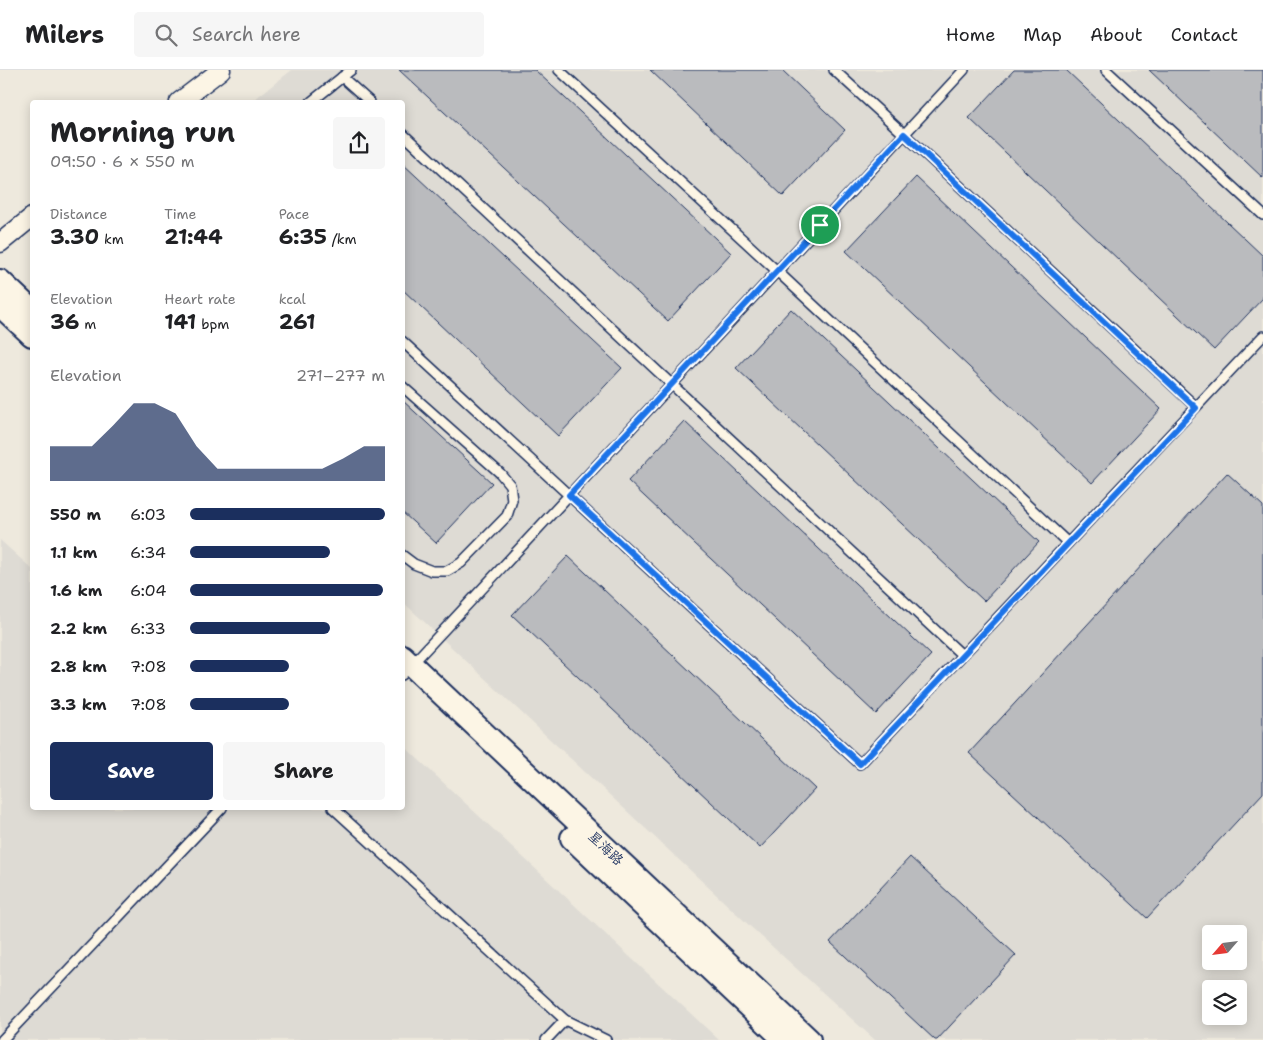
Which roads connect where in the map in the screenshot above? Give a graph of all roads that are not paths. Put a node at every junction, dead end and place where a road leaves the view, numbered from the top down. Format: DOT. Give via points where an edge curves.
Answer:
graph roads {
  1 [pos="221,70"];
  2 [pos="351,70"];
  3 [pos="559,70"];
  4 [pos="834,70"];
  5 [pos="964,70"];
  6 [pos="1106,70"];
  7 [pos="342,77"];
  8 [pos="182,100"];
  9 [pos="313,100"];
  10 [pos="368,100"];
  11 [pos="904,134"];
  12 [pos="405,136"];
  13 [pos="1263,215"];
  14 [pos="30,219"];
  15 [pos="0,243"];
  16 [pos="777,271"];
  17 [pos="0,281"];
  18 [pos="0,305"];
  19 [pos="30,309"];
  20 [pos="30,333"];
  21 [pos="1263,336"];
  22 [pos="405,344"];
  23 [pos="672,384"];
  24 [pos="405,389"];
  25 [pos="1196,408"];
  26 [pos="569,495"];
  27 [pos="1068,543"];
  28 [pos="405,557"];
  29 [pos="962,655"];
  30 [pos="405,668"];
  31 [pos="220,810"];
  32 [pos="335,810"];
  33 [pos="565,1020"];
  34 [pos="2,1040"];
  35 [pos="546,1040"];
  36 [pos="606,1040"];
  37 [pos="785,1040"];
  38 [pos="809,1040"];
  1 -- 8 [label="street"];
  2 -- 7 [label="lane"];
  3 -- 16 [label="lane"];
  4 -- 11 [label="lane"];
  5 -- 11 [label="lane"];
  6 -- 13 [label="lane"];
  7 -- 9 [label="lane"];
  7 -- 10 [label="lane"];
  11 -- 16 [label="lane"];
  11 -- 25 [label="lane"];
  12 -- 23 [label="lane"];
  14 -- 15 [label="street"];
  16 -- 23 [label="lane"];
  16 -- 27 [label="lane"];
  17 -- 19 [label="street"];
  18 -- 20 [label="street"];
  21 -- 25 [label="lane"];
  22 -- 26 [label="lane"];
  23 -- 26 [label="lane"];
  23 -- 29 [label="lane"];
  24 -- 28 [label="lane" via="500,473 510,485 512,500 507,516 461,563 447,571 432,571"];
  25 -- 27 [label="lane"];
  26 -- 29 [label="lane" via="860,764"];
  26 -- 30 [label="lane"];
  27 -- 29 [label="lane"];
  30 -- 37 [label="street, 星海路"];
  30 -- 38 [label="street, 星海路"];
  31 -- 34 [label="lane"];
  32 -- 33 [label="lane"];
  33 -- 35 [label="lane"];
  33 -- 36 [label="lane"];
}
